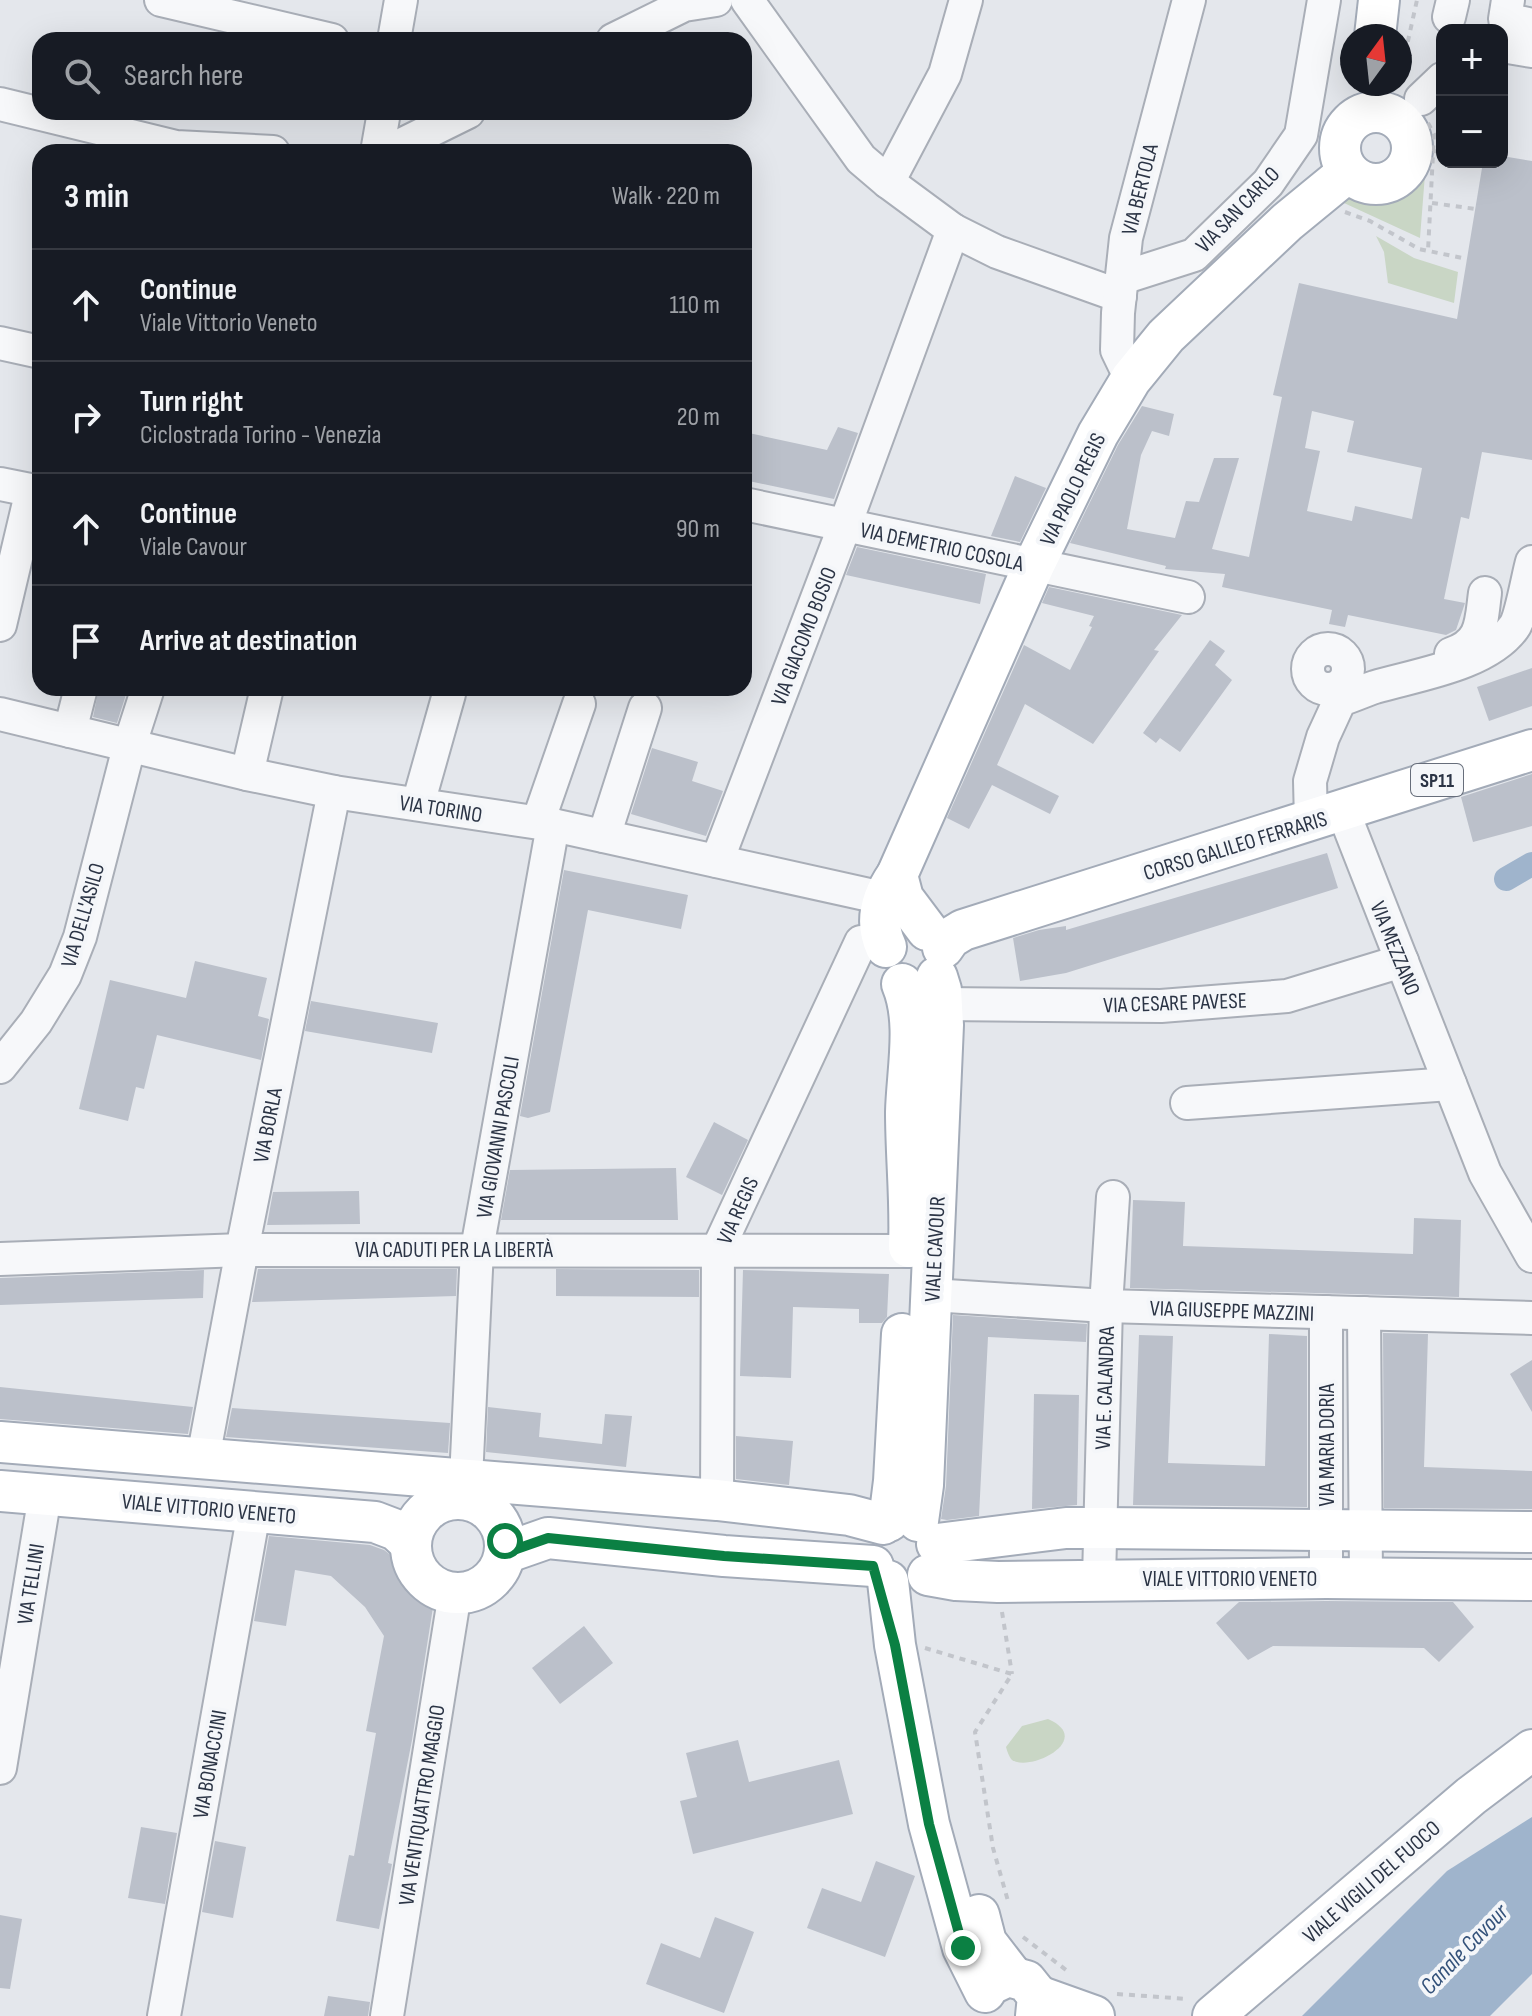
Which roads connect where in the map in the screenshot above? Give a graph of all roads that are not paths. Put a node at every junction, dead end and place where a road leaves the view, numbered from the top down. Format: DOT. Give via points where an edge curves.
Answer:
graph roads {
  1 [pos="161,0"];
  2 [pos="401,0"];
  3 [pos="716,0"];
  4 [pos="747,0"];
  5 [pos="966,0"];
  6 [pos="1189,0"];
  7 [pos="1324,0"];
  8 [pos="1379,0"];
  9 [pos="1508,0"];
  10 [pos="1376,24"];
  11 [pos="1532,25"];
  12 [pos="298,32"];
  13 [pos="395,32"];
  14 [pos="629,32"];
  15 [pos="1508,47"];
  16 [pos="1532,51"];
  17 [pos="1367,99"];
  18 [pos="0,104"];
  19 [pos="32,112"];
  20 [pos="65,120"];
  21 [pos="383,120"];
  22 [pos="452,120"];
  23 [pos="164,144"];
  24 [pos="378,144"];
  25 [pos="403,144"];
  26 [pos="1348,172"];
  27 [pos="888,182"];
  28 [pos="953,230"];
  29 [pos="1121,287"];
  30 [pos="0,343"];
  31 [pos="32,350"];
  32 [pos="1131,379"];
  33 [pos="0,484"];
  34 [pos="32,490"];
  35 [pos="32,506"];
  36 [pos="752,506"];
  37 [pos="845,525"];
  38 [pos="1532,562"];
  39 [pos="1034,565"];
  40 [pos="1485,593"];
  41 [pos="1188,597"];
  42 [pos="0,625"];
  43 [pos="79,696"];
  44 [pos="145,696"];
  45 [pos="265,696"];
  46 [pos="448,696"];
  47 [pos="579,704"];
  48 [pos="645,708"];
  49 [pos="0,714"];
  50 [pos="70,731"];
  51 [pos="129,747"];
  52 [pos="1532,750"];
  53 [pos="247,774"];
  54 [pos="1310,781"];
  55 [pos="334,792"];
  56 [pos="418,804"];
  57 [pos="1327,816"];
  58 [pos="546,824"];
  59 [pos="604,836"];
  60 [pos="717,861"];
  61 [pos="890,886"];
  62 [pos="874,945"];
  63 [pos="1402,961"];
  64 [pos="930,969"];
  65 [pos="0,1067"];
  66 [pos="1450,1084"];
  67 [pos="1187,1103"];
  68 [pos="1113,1197"];
  69 [pos="477,1249"];
  70 [pos="718,1249"];
  71 [pos="242,1250"];
  72 [pos="908,1251"];
  73 [pos="1532,1256"];
  74 [pos="0,1259"];
  75 [pos="931,1295"];
  76 [pos="1106,1306"];
  77 [pos="1326,1312"];
  78 [pos="1364,1313"];
  79 [pos="1532,1318"];
  80 [pos="0,1442"];
  81 [pos="203,1458"];
  82 [pos="0,1491"];
  83 [pos="473,1493"];
  84 [pos="45,1495"];
  85 [pos="717,1500"];
  86 [pos="254,1512"];
  87 [pos="1099,1528"];
  88 [pos="1326,1530"];
  89 [pos="1366,1530"];
  90 [pos="1532,1532"];
  91 [pos="411,1544"];
  92 [pos="904,1552"];
  93 [pos="505,1553"];
  94 [pos="1326,1578"];
  95 [pos="1366,1578"];
  96 [pos="1099,1579"];
  97 [pos="1532,1580"];
  98 [pos="455,1593"];
  99 [pos="1532,1750"];
  100 [pos="0,1768"];
  101 [pos="1011,1999"];
  102 [pos="1102,2004"];
  103 [pos="1202,2008"];
  104 [pos="164,2016"];
  105 [pos="387,2016"];
  1 -- 12 [label="street"];
  2 -- 13 [label="street"];
  3 -- 14 [label="street" via="684,5"];
  4 -- 27 [label="street" via="861,159"];
  5 -- 27 [label="street" via="945,74"];
  6 -- 29 [label="street, VIA BERTOLA" via="1126,238"];
  7 -- 29 [label="street, VIA SAN CARLO" via="1301,135 1268,183 1194,255"];
  8 -- 10 [label="main road"];
  9 -- 11 [label="street" via="1505,19"];
  15 -- 16 [label="street"];
  17 -- 26 [label="main road" via="1340,138"];
  17 -- 26 [label="main road" via="1408,130 1409,165 1392,182 1380,185"];
  18 -- 19 [label="street"];
  20 -- 23 [label="street"];
  21 -- 24 [label="street"];
  22 -- 25 [label="street"];
  26 -- 32 [label="main road, VIA PAOLO REGIS" via="1166,336"];
  27 -- 28 [label="street"];
  28 -- 29 [label="street" via="997,252"];
  28 -- 37 [label="street, VIA GIACOMO BOSIO"];
  29 -- 32 [label="street, VIA BERTOLA" via="1117,350"];
  30 -- 31 [label="street"];
  32 -- 39 [label="main road, VIA PAOLO REGIS"];
  33 -- 34 [label="street"];
  35 -- 42 [label="street"];
  36 -- 37 [label="street, VIA DEMETRIO COSOLA"];
  37 -- 39 [label="street, VIA DEMETRIO COSOLA"];
  37 -- 60 [label="street, VIA GIACOMO BOSIO"];
  38 -- 54 [label="street" via="1515,626 1497,642 1433,674 1340,700"];
  39 -- 41 [label="street, VIA DEMETRIO COSOLA"];
  39 -- 61 [label="main road, VIA PAOLO REGIS"];
  40 -- 54 [label="street" via="1480,632 1465,649 1335,681 1303,752"];
  43 -- 50 [label="street"];
  44 -- 51 [label="street, VIA DELL'ASILO"];
  45 -- 53 [label="street"];
  46 -- 56 [label="street"];
  47 -- 58 [label="street, VIA GIOVANNI PASCOLI"];
  48 -- 59 [label="street"];
  49 -- 50 [label="street, VIA TORINO"];
  50 -- 51 [label="street, VIA TORINO"];
  51 -- 53 [label="street, VIA TORINO"];
  51 -- 65 [label="street, VIA DELL'ASILO" via="80,937 65,975"];
  52 -- 57 [label="main road, CORSO GALILEO FERRARIS / SP11"];
  53 -- 55 [label="street, VIA TORINO"];
  54 -- 57 [label="street"];
  55 -- 56 [label="street, VIA TORINO"];
  55 -- 71 [label="street, VIA BORLA"];
  56 -- 58 [label="street, VIA TORINO"];
  57 -- 63 [label="street, VIA MEZZANO"];
  57 -- 64 [label="main road, CORSO GALILEO FERRARIS" via="963,930 950,938"];
  58 -- 59 [label="street, VIA TORINO"];
  58 -- 69 [label="street, VIA GIOVANNI PASCOLI"];
  59 -- 60 [label="street, VIA TORINO"];
  60 -- 61 [label="street, VIA TORINO"];
  61 -- 62 [label="main road" via="879,921 881,936"];
  61 -- 64 [label="main road" via="903,898"];
  62 -- 64 [label="main road, CORSO GALILEO FERRARIS" via="907,928"];
  62 -- 70 [label="street, VIA REGIS"];
  63 -- 64 [label="street, VIA CESARE PAVESE" via="1287,996 1161,1006"];
  63 -- 66 [label="street, VIA MEZZANO"];
  64 -- 72 [label="main road, VIALE CAVOUR" via="908,998"];
  64 -- 75 [label="main road, VIALE CAVOUR"];
  66 -- 67 [label="street"];
  66 -- 73 [label="street, VIA MEZZANO" via="1485,1173"];
  68 -- 76 [label="street, VIA E. CALANDRA"];
  69 -- 70 [label="street, VIA CADUTI PER LA LIBERTÀ"];
  69 -- 71 [label="street, VIA CADUTI PER LA LIBERTÀ"];
  69 -- 83 [label="street, VIA GIOVANNI PASCOLI"];
  70 -- 72 [label="street, VIA CADUTI PER LA LIBERTÀ"];
  70 -- 85 [label="street, VIA REGIS"];
  71 -- 74 [label="street, VIA CADUTI PER LA LIBERTÀ"];
  71 -- 81 [label="street, VIA BORLA"];
  72 -- 92 [label="main road, VIALE CAVOUR" via="894,1481"];
  75 -- 76 [label="street, VIA GIUSEPPE MAZZINI"];
  75 -- 92 [label="main road, VIALE CAVOUR" via="923,1485"];
  76 -- 77 [label="street, VIA GIUSEPPE MAZZINI"];
  76 -- 87 [label="street, VIA E. CALANDRA"];
  77 -- 78 [label="street, VIA GIUSEPPE MAZZINI"];
  77 -- 88 [label="street, VIA MARIA DORIA"];
  78 -- 79 [label="street, VIA GIUSEPPE MAZZINI"];
  78 -- 89 [label="street, VIA MARIA DORIA"];
  80 -- 81 [label="main road"];
  81 -- 83 [label="main road" via="417,1476"];
  82 -- 84 [label="main road, VIALE VITTORIO VENETO"];
  83 -- 85 [label="main road, VIALE VITTORIO VENETO"];
  83 -- 91 [label="main road" via="425,1513"];
  83 -- 93 [label="main road" via="502,1529"];
  84 -- 86 [label="main road, VIALE VITTORIO VENETO"];
  84 -- 100 [label="street, VIA TELLINI"];
  85 -- 92 [label="main road, VIALE VITTORIO VENETO" via="849,1515"];
  86 -- 91 [label="main road, VIALE VITTORIO VENETO" via="375,1522 396,1530"];
  86 -- 104 [label="street, VIA BONACCINI"];
  87 -- 88 [label="main road, VIALE VITTORIO VENETO"];
  87 -- 92 [label="main road, VIALE VITTORIO VENETO" via="1066,1528"];
  87 -- 96 [label="street, VIA E. CALANDRA"];
  88 -- 89 [label="main road, VIALE VITTORIO VENETO"];
  88 -- 94 [label="street, VIA MARIA DORIA"];
  89 -- 90 [label="main road, VIALE VITTORIO VENETO"];
  89 -- 95 [label="street, VIA MARIA DORIA"];
  91 -- 98 [label="main road" via="428,1583"];
  92 -- 93 [label="main road, VIALE VITTORIO VENETO" via="724,1556 548,1538"];
  92 -- 96 [label="main road, VIALE VITTORIO VENETO" via="956,1580"];
  92 -- 101 [label="main road, VIALE CAVOUR" via="912,1645 950,1817 986,1942"];
  92 -- 101 [label="main road, VIALE CAVOUR" via="895,1645 929,1824 963,1948"];
  93 -- 98 [label="main road" via="493,1578 482,1587"];
  94 -- 95 [label="main road, VIALE VITTORIO VENETO"];
  94 -- 96 [label="main road, VIALE VITTORIO VENETO"];
  95 -- 97 [label="main road, VIALE VITTORIO VENETO"];
  98 -- 105 [label="street, VIA VENTIQUATTRO MAGGIO"];
  99 -- 103 [label="main road, VIALE VIGILI DEL FUOCO"];
  101 -- 102 [label="main road"];
}
